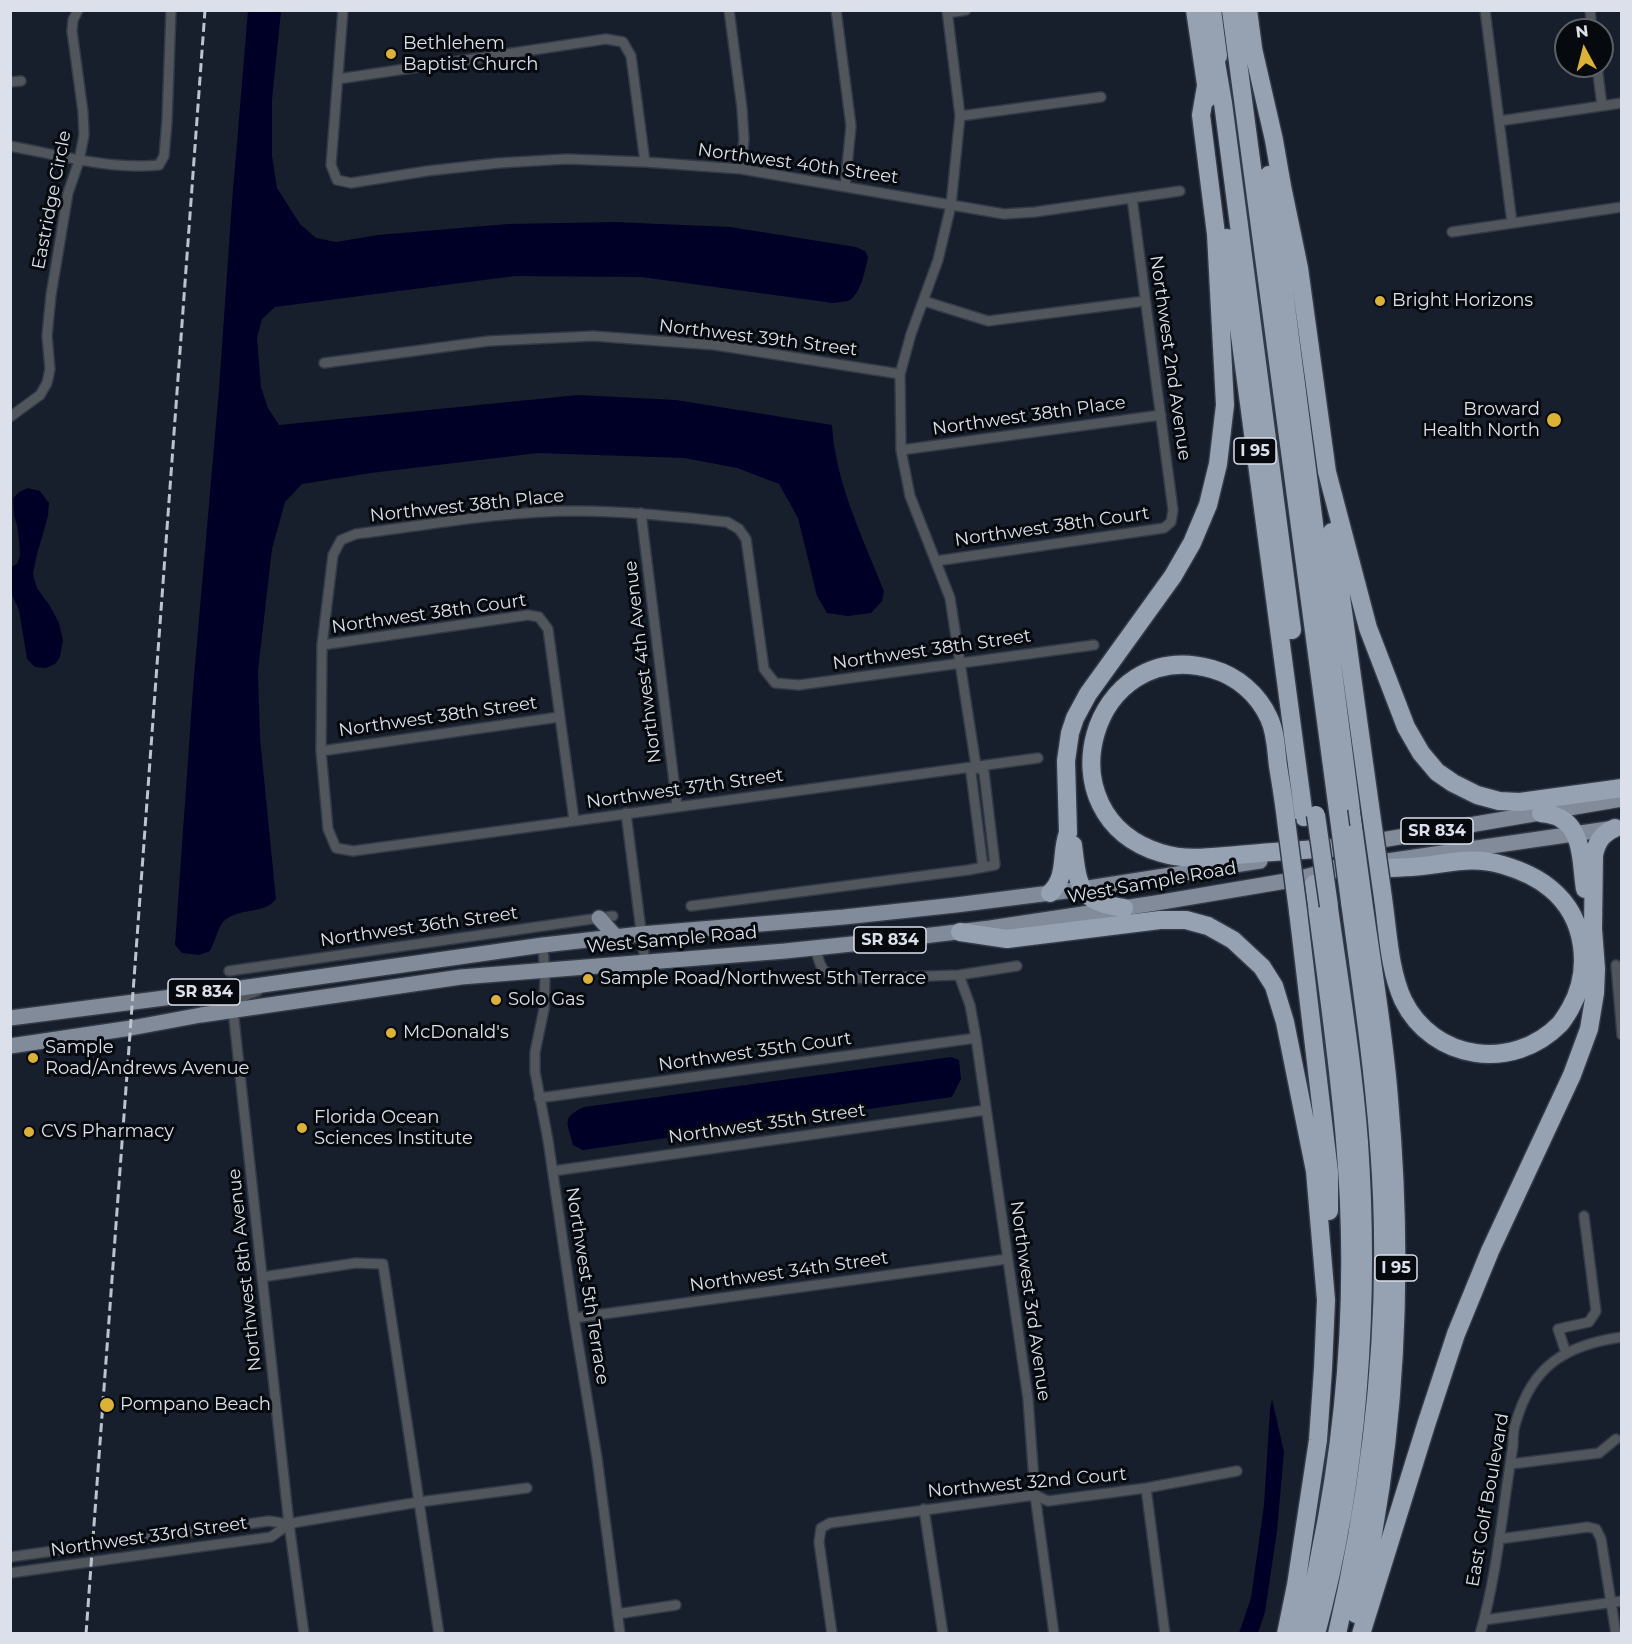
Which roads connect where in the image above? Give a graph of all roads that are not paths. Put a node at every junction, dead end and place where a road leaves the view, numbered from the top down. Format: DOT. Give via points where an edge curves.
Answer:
graph roads {
  1 [pos="78,10"];
  2 [pos="171,10"];
  3 [pos="343,10"];
  4 [pos="729,10"];
  5 [pos="836,10"];
  6 [pos="966,10"];
  7 [pos="1195,10"];
  8 [pos="1208,10"];
  9 [pos="1212,10"];
  10 [pos="1231,10"];
  11 [pos="1248,10"];
  12 [pos="1485,10"];
  13 [pos="948,12"];
  14 [pos="1252,44"];
  15 [pos="1598,78"];
  16 [pos="338,79"];
  17 [pos="21,81"];
  18 [pos="10,82"];
  19 [pos="1206,86"];
  20 [pos="1101,97"];
  21 [pos="1222,103"];
  22 [pos="1622,104"];
  23 [pos="1602,106"];
  24 [pos="960,116"];
  25 [pos="1499,121"];
  26 [pos="10,146"];
  27 [pos="79,161"];
  28 [pos="645,162"];
  29 [pos="741,169"];
  30 [pos="845,186"];
  31 [pos="1180,191"];
  32 [pos="1132,198"];
  33 [pos="951,205"];
  34 [pos="1622,207"];
  35 [pos="1512,223"];
  36 [pos="1452,232"];
  37 [pos="924,301"];
  38 [pos="1145,301"];
  39 [pos="324,363"];
  40 [pos="900,374"];
  41 [pos="1161,415"];
  42 [pos="10,417"];
  43 [pos="901,450"];
  44 [pos="1327,472"];
  45 [pos="641,513"];
  46 [pos="1171,522"];
  47 [pos="936,561"];
  48 [pos="322,645"];
  49 [pos="1094,645"];
  50 [pos="961,663"];
  51 [pos="775,683"];
  52 [pos="559,717"];
  53 [pos="321,751"];
  54 [pos="1038,758"];
  55 [pos="976,766"];
  56 [pos="1622,788"];
  57 [pos="1622,799"];
  58 [pos="676,806"];
  59 [pos="1344,810"];
  60 [pos="626,813"];
  61 [pos="1541,813"];
  62 [pos="1302,818"];
  63 [pos="574,820"];
  64 [pos="1618,827"];
  65 [pos="1068,833"];
  66 [pos="1574,833"];
  67 [pos="1332,848"];
  68 [pos="983,867"];
  69 [pos="1335,869"];
  70 [pos="1082,889"];
  71 [pos="1050,893"];
  72 [pos="1356,901"];
  73 [pos="691,906"];
  74 [pos="1124,908"];
  75 [pos="1323,908"];
  76 [pos="606,917"];
  77 [pos="1593,929"];
  78 [pos="960,932"];
  79 [pos="641,934"];
  80 [pos="616,937"];
  81 [pos="543,945"];
  82 [pos="815,948"];
  83 [pos="645,962"];
  84 [pos="291,963"];
  85 [pos="1616,965"];
  86 [pos="1017,966"];
  87 [pos="545,970"];
  88 [pos="229,971"];
  89 [pos="959,975"];
  90 [pos="290,981"];
  91 [pos="233,1010"];
  92 [pos="10,1018"];
  93 [pos="1622,1035"];
  94 [pos="976,1038"];
  95 [pos="10,1046"];
  96 [pos="539,1098"];
  97 [pos="986,1110"];
  98 [pos="553,1171"];
  99 [pos="1584,1216"];
  100 [pos="1007,1259"];
  101 [pos="262,1277"];
  102 [pos="1326,1300"];
  103 [pos="574,1318"];
  104 [pos="1622,1337"];
  105 [pos="1566,1353"];
  106 [pos="1616,1439"];
  107 [pos="1511,1464"];
  108 [pos="1237,1472"];
  109 [pos="527,1488"];
  110 [pos="1146,1488"];
  111 [pos="1035,1495"];
  112 [pos="418,1502"];
  113 [pos="924,1509"];
  114 [pos="289,1524"];
  115 [pos="1499,1539"];
  116 [pos="10,1557"];
  117 [pos="10,1573"];
  118 [pos="1622,1601"];
  119 [pos="1611,1602"];
  120 [pos="676,1605"];
  121 [pos="617,1614"];
  122 [pos="1484,1620"];
  123 [pos="304,1634"];
  124 [pos="439,1634"];
  125 [pos="620,1634"];
  126 [pos="831,1634"];
  127 [pos="943,1634"];
  128 [pos="1054,1634"];
  129 [pos="1165,1634"];
  130 [pos="1286,1634"];
  131 [pos="1302,1634"];
  132 [pos="1316,1634"];
  133 [pos="1337,1634"];
  134 [pos="1351,1634"];
  135 [pos="1361,1634"];
  136 [pos="1480,1634"];
  137 [pos="1616,1634"];
  1 -- 27 [label="street, Eastridge Circle" via="72,31 83,112"];
  2 -- 27 [label="street" via="167,121 164,156 159,165"];
  3 -- 16 [label="street"];
  4 -- 29 [label="street" via="742,108"];
  5 -- 30 [label="street" via="851,126"];
  6 -- 13 [label="street"];
  7 -- 19 [label="highway, I 95"];
  8 -- 21 [label="highway"];
  9 -- 21 [label="highway"];
  10 -- 59 [label="highway"];
  11 -- 14 [label="highway, I 95"];
  12 -- 25 [label="street"];
  13 -- 24 [label="street"];
  14 -- 44 [label="highway" via="1299,268"];
  14 -- 59 [label="highway, I 95"];
  15 -- 23 [label="street"];
  16 -- 28 [label="street" via="606,39 623,42 631,56"];
  16 -- 28 [label="street, Northwest 40th Street" via="331,165 337,180 351,183 511,162"];
  17 -- 18 [label="street"];
  19 -- 62 [label="highway, I 95"];
  19 -- 65 [label="highway" via="1201,115 1216,234 1225,405 1218,464 1208,505 1192,543 1075,718 1066,761"];
  20 -- 24 [label="street"];
  21 -- 62 [label="highway"];
  22 -- 23 [label="street"];
  23 -- 25 [label="street"];
  24 -- 33 [label="street"];
  25 -- 35 [label="street"];
  26 -- 27 [label="street"];
  27 -- 42 [label="street, Eastridge Circle" via="68,193 51,295 47,383 39,395"];
  28 -- 29 [label="street, Northwest 40th Street"];
  29 -- 30 [label="street, Northwest 40th Street"];
  30 -- 33 [label="street, Northwest 40th Street"];
  31 -- 32 [label="street, Northwest 40th Street"];
  32 -- 33 [label="street, Northwest 40th Street" via="1004,214"];
  32 -- 38 [label="street, Northwest 2nd Avenue"];
  33 -- 37 [label="street"];
  34 -- 35 [label="street"];
  35 -- 36 [label="street"];
  37 -- 38 [label="street" via="988,321"];
  37 -- 40 [label="street"];
  38 -- 41 [label="street, Northwest 2nd Avenue"];
  39 -- 40 [label="street, Northwest 39th Street" via="489,341 593,336 715,345"];
  40 -- 43 [label="street"];
  41 -- 43 [label="street, Northwest 38th Place"];
  41 -- 46 [label="street, Northwest 2nd Avenue" via="1173,510"];
  43 -- 47 [label="street" via="910,496"];
  44 -- 56 [label="highway" via="1368,628 1406,727 1431,765 1465,791 1510,802"];
  44 -- 69 [label="highway, bridge" via="1330,517 1370,806 1383,898 1395,979 1403,999 1427,1032 1472,1053 1512,1052 1542,1037 1565,1017 1582,980 1581,941 1571,911 1535,877 1501,864 1470,860 1421,866"];
  45 -- 48 [label="street, Northwest 38th Place" via="523,513 356,534 341,540 333,555"];
  45 -- 51 [label="street, Northwest 38th Place" via="727,522 740,529 746,539 765,669"];
  45 -- 58 [label="street, Northwest 4th Avenue"];
  46 -- 47 [label="street, Northwest 38th Court" via="1164,528"];
  47 -- 50 [label="street" via="950,598"];
  48 -- 52 [label="street, Northwest 38th Court" via="528,615 539,617 548,629"];
  48 -- 53 [label="street"];
  49 -- 50 [label="street, Northwest 38th Street"];
  50 -- 51 [label="street, Northwest 38th Street" via="799,685"];
  50 -- 55 [label="street"];
  52 -- 53 [label="street, Northwest 38th Street"];
  52 -- 63 [label="street"];
  53 -- 63 [label="street, Northwest 37th Street" via="328,829 336,848 353,851"];
  54 -- 55 [label="street, Northwest 37th Street"];
  55 -- 58 [label="street, Northwest 37th Street"];
  55 -- 68 [label="street" via="971,773"];
  55 -- 68 [label="street" via="984,772 995,865"];
  57 -- 61 [label="main road, SR 834"];
  58 -- 60 [label="street, Northwest 37th Street"];
  59 -- 72 [label="highway, bridge"];
  60 -- 63 [label="street, Northwest 37th Street"];
  60 -- 79 [label="street"];
  61 -- 66 [label="highway" via="1559,817"];
  61 -- 67 [label="main road, SR 834"];
  62 -- 67 [label="highway" via="1270,719 1249,689 1231,676 1197,666 1164,668 1145,674 1124,687 1095,731 1092,777 1099,798 1109,817 1131,839 1158,852 1189,858"];
  62 -- 75 [label="highway, I 95"];
  62 -- 102 [label="highway, bridge" via="1298,911 1329,1172 1330,1287"];
  64 -- 66 [label="main road, SR 834"];
  64 -- 77 [label="highway" via="1602,837 1595,849"];
  65 -- 70 [label="highway" via="1073,839"];
  65 -- 71 [label="highway" via="1062,874"];
  66 -- 69 [label="main road, SR 834"];
  66 -- 77 [label="highway"];
  67 -- 70 [label="main road, West Sample Road / SR 834"];
  68 -- 73 [label="street"];
  69 -- 74 [label="main road, West Sample Road / SR 834" via="1292,880"];
  70 -- 71 [label="main road, West Sample Road / SR 834"];
  70 -- 74 [label="highway" via="1093,900"];
  71 -- 79 [label="main road, West Sample Road / SR 834" via="906,911"];
  72 -- 133 [label="highway" via="1380,1148 1383,1296 1372,1442 1358,1540"];
  72 -- 134 [label="highway, I 95" via="1389,1096 1396,1294 1384,1459"];
  74 -- 78 [label="main road, West Sample Road / SR 834"];
  75 -- 131 [label="highway, I 95" via="1345,1142 1350,1287 1345,1384 1333,1481"];
  75 -- 132 [label="highway" via="1341,994 1358,1141 1362,1286 1353,1434 1339,1530"];
  76 -- 80 [label="main road"];
  76 -- 84 [label="street, Northwest 36th Street"];
  77 -- 135 [label="highway" via="1595,993 1584,1045 1464,1314"];
  78 -- 82 [label="main road, West Sample Road / SR 834"];
  78 -- 102 [label="highway" via="1007,939 1186,920 1225,934 1262,967 1274,986 1285,1023 1315,1171"];
  79 -- 80 [label="main road, West Sample Road / SR 834"];
  79 -- 83 [label="street"];
  80 -- 81 [label="main road, West Sample Road / SR 834"];
  81 -- 87 [label="street, Northwest 5th Terrace"];
  81 -- 90 [label="main road, West Sample Road / SR 834"];
  82 -- 83 [label="main road, West Sample Road / SR 834"];
  82 -- 89 [label="street" via="822,969 843,979"];
  83 -- 87 [label="main road, West Sample Road / SR 834"];
  84 -- 88 [label="street, Northwest 36th Street"];
  84 -- 90 [label="street"];
  85 -- 93 [label="street"];
  86 -- 89 [label="street"];
  87 -- 91 [label="main road, West Sample Road / SR 834" via="461,977"];
  87 -- 96 [label="street, Northwest 5th Terrace" via="543,1015 534,1062"];
  89 -- 94 [label="street, Northwest 3rd Avenue"];
  90 -- 91 [label="street" via="243,996"];
  90 -- 92 [label="main road, West Sample Road / SR 834"];
  91 -- 95 [label="main road, West Sample Road / SR 834"];
  91 -- 101 [label="street, Northwest 8th Avenue"];
  94 -- 96 [label="street, Northwest 35th Court"];
  94 -- 97 [label="street, Northwest 3rd Avenue"];
  96 -- 98 [label="street, Northwest 5th Terrace"];
  97 -- 98 [label="street, Northwest 35th Street"];
  97 -- 100 [label="street, Northwest 3rd Avenue"];
  98 -- 103 [label="street, Northwest 5th Terrace"];
  99 -- 105 [label="street" via="1596,1311 1589,1322 1558,1329"];
  100 -- 103 [label="street, Northwest 34th Street"];
  100 -- 111 [label="street, Northwest 3rd Avenue" via="1028,1399"];
  101 -- 112 [label="street" via="356,1263 383,1264"];
  101 -- 114 [label="street, Northwest 8th Avenue"];
  102 -- 130 [label="highway" via="1315,1461"];
  103 -- 121 [label="street, Northwest 5th Terrace"];
  104 -- 105 [label="street" via="1600,1340"];
  105 -- 107 [label="street, East Golf Boulevard" via="1545,1368 1527,1391 1515,1424"];
  106 -- 107 [label="street" via="1599,1453"];
  107 -- 115 [label="street, East Golf Boulevard"];
  108 -- 110 [label="street, Northwest 32nd Court"];
  109 -- 112 [label="street, Northwest 33rd Street"];
  110 -- 111 [label="street, Northwest 32nd Court" via="1047,1501"];
  110 -- 129 [label="street"];
  111 -- 113 [label="street, Northwest 32nd Court"];
  111 -- 128 [label="street, Northwest 3rd Avenue"];
  112 -- 114 [label="street, Northwest 33rd Street"];
  112 -- 124 [label="street"];
  113 -- 126 [label="street, Northwest 32nd Court" via="830,1523 821,1528 819,1542"];
  113 -- 127 [label="street"];
  114 -- 116 [label="street, Northwest 33rd Street" via="269,1521"];
  114 -- 117 [label="street, Northwest 33rd Street" via="271,1537"];
  114 -- 123 [label="street, Northwest 8th Avenue"];
  115 -- 119 [label="street" via="1596,1529"];
  115 -- 122 [label="street, East Golf Boulevard"];
  118 -- 119 [label="street"];
  119 -- 122 [label="street"];
  119 -- 137 [label="street"];
  120 -- 121 [label="street"];
  121 -- 125 [label="street, Northwest 5th Terrace"];
  122 -- 136 [label="street, East Golf Boulevard"];
}
